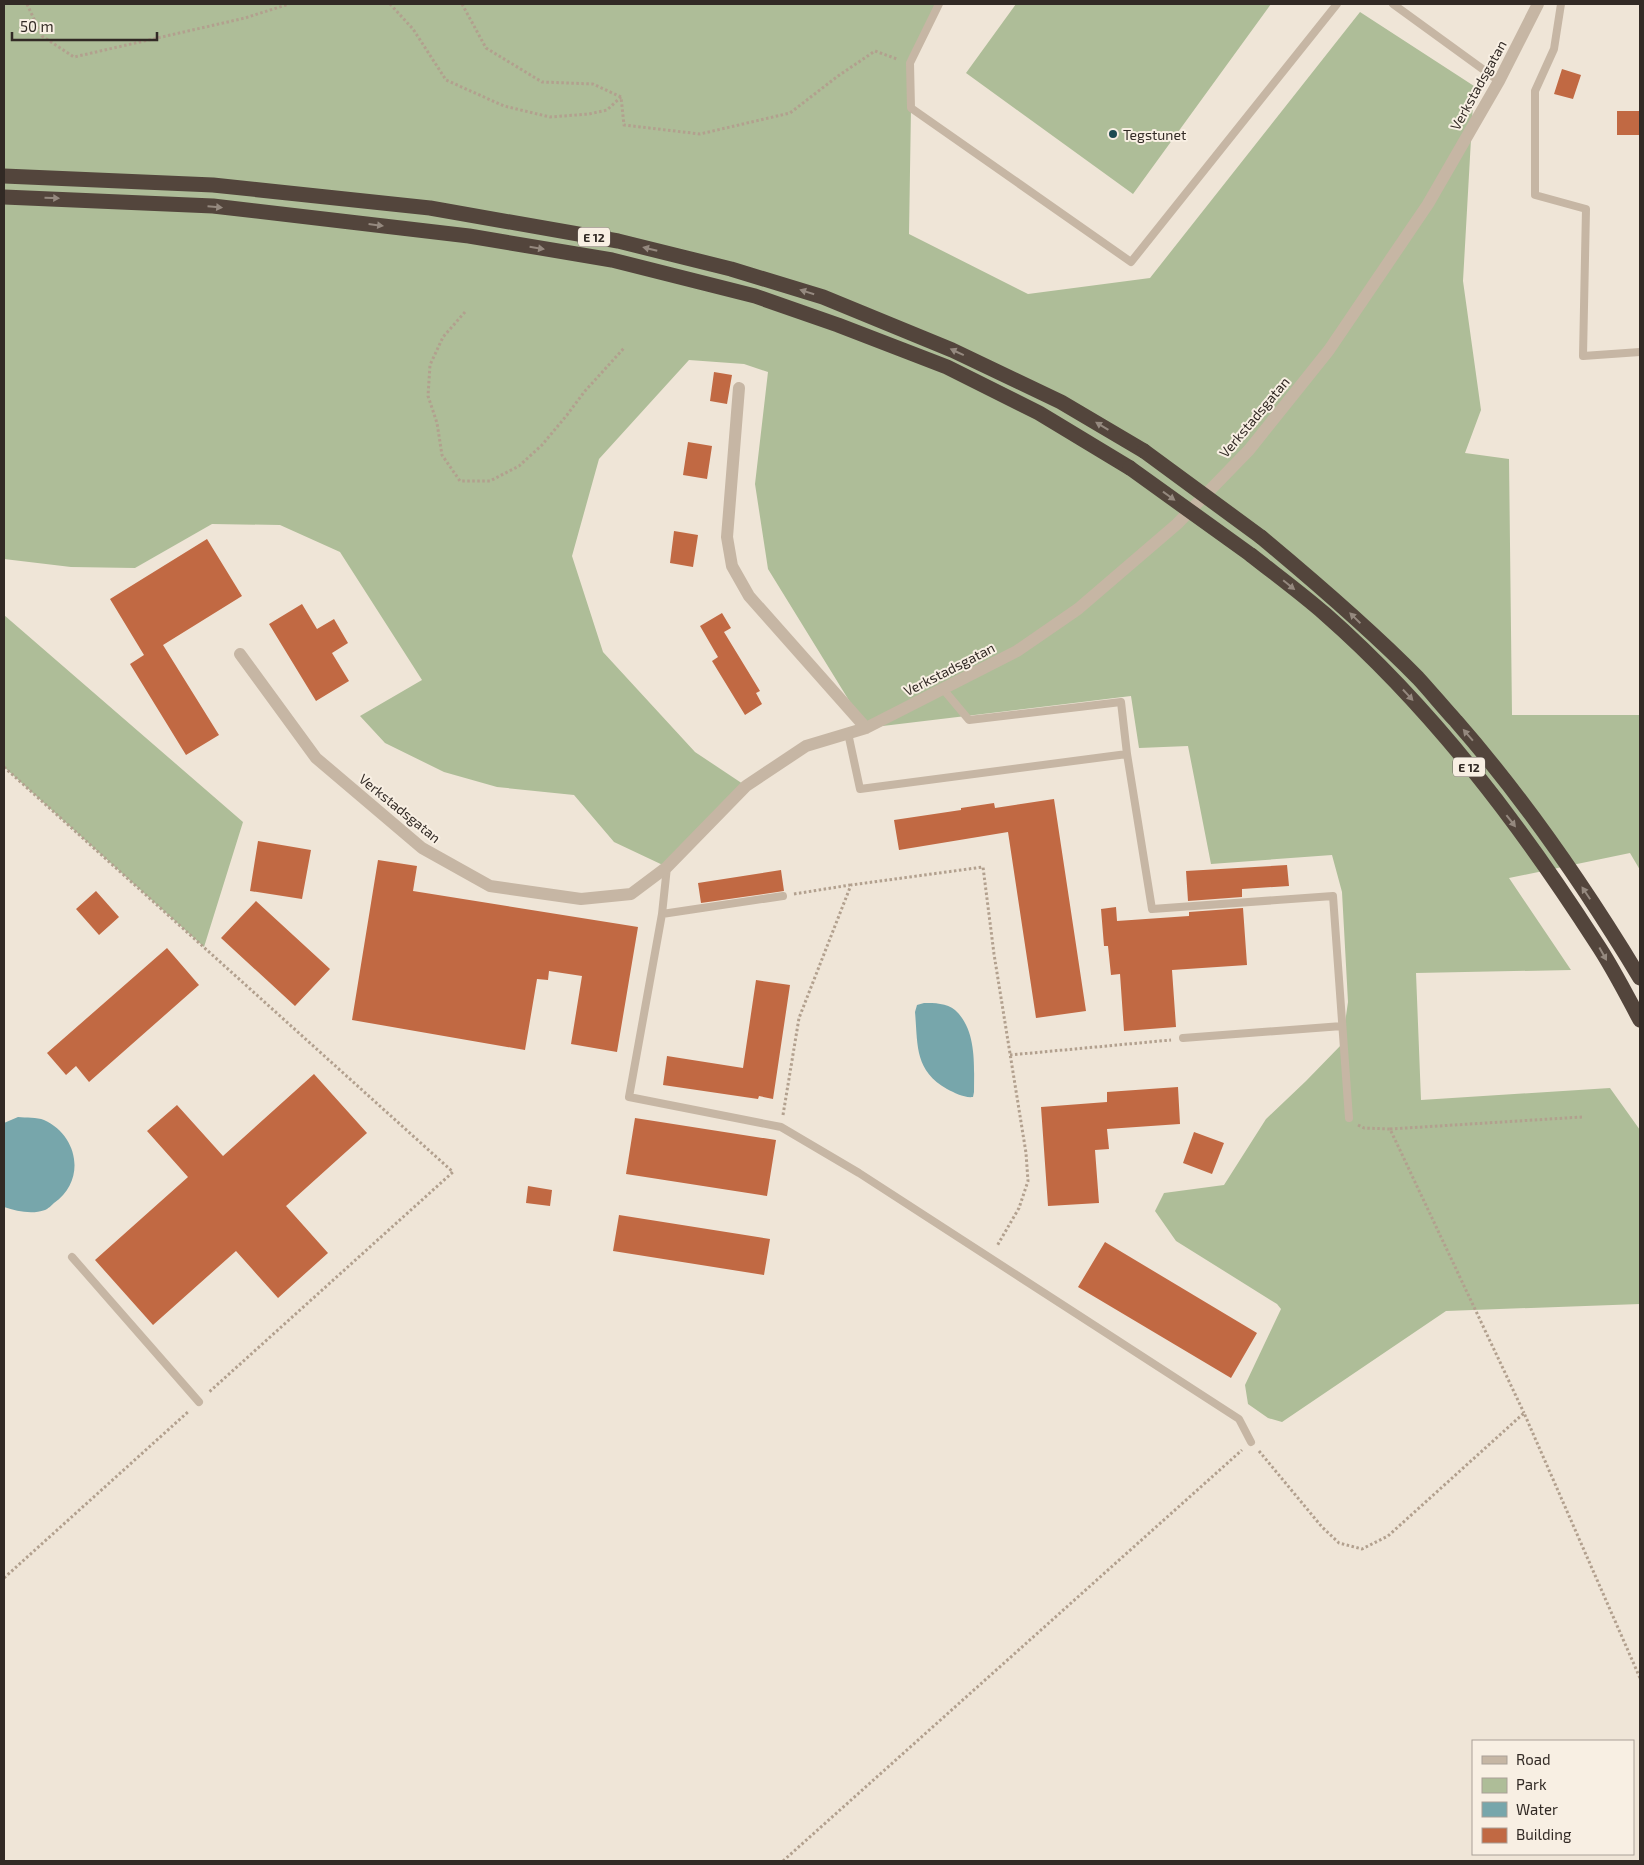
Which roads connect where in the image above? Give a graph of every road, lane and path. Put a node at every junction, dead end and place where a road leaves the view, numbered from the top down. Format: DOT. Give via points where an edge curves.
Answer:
graph roads {
  1 [pos="27,4"];
  2 [pos="289,4"];
  3 [pos="390,4"];
  4 [pos="462,4"];
  5 [pos="939,4"];
  6 [pos="1337,4"];
  7 [pos="1393,4"];
  8 [pos="1538,4"];
  9 [pos="1560,4"];
  10 [pos="910,63"];
  11 [pos="1499,81"];
  12 [pos="620,97"];
  13 [pos="4,176"];
  14 [pos="4,197"];
  15 [pos="465,312"];
  16 [pos="625,347"];
  17 [pos="1640,352"];
  18 [pos="739,388"];
  19 [pos="240,654"];
  20 [pos="944,690"];
  21 [pos="866,728"];
  22 [pos="848,733"];
  23 [pos="1127,754"];
  24 [pos="4,768"];
  25 [pos="667,867"];
  26 [pos="851,885"];
  27 [pos="783,896"];
  28 [pos="662,914"];
  29 [pos="1640,978"];
  30 [pos="1640,1020"];
  31 [pos="1342,1026"];
  32 [pos="1183,1038"];
  33 [pos="1010,1055"];
  34 [pos="1582,1117"];
  35 [pos="1349,1118"];
  36 [pos="781,1127"];
  37 [pos="1390,1129"];
  38 [pos="72,1257"];
  39 [pos="990,1258"];
  40 [pos="199,1402"];
  41 [pos="1524,1413"];
  42 [pos="1251,1442"];
  43 [pos="4,1578"];
  44 [pos="1640,1678"];
  45 [pos="783,1861"];
  1 -- 2 [label="path" via="42,36 74,57 245,18"];
  3 -- 12 [label="path" via="412,28 446,80 504,106 550,117 589,114 607,110"];
  4 -- 12 [label="path" via="486,48 542,82 594,84"];
  5 -- 10 [label="lane"];
  6 -- 10 [label="lane" via="1131,262 911,108"];
  7 -- 11 [label="lane"];
  8 -- 11 [label="street, Verkstadsgatan"];
  9 -- 17 [label="lane" via="1554,49 1535,91 1535,195 1586,209 1583,356"];
  10 -- 12 [label="path" via="875,51 790,113 700,134 624,125"];
  11 -- 20 [label="street, Verkstadsgatan" via="1428,204 1329,350 1249,450 1177,524 1078,609 1016,651"];
  29 -- 13 [label="highway, E 12, one-way, bridge" via="1535,817 1419,679 1332,596 1261,537 1144,451 1061,402 952,350 823,296 618,241 430,208 214,185"];
  14 -- 30 [label="highway, E 12, one-way, bridge" via="213,206 469,236 612,260 755,296 838,325 947,367 1039,413 1130,468 1251,555 1325,614 1394,681 1444,735 1522,834 1598,945"];
  15 -- 16 [label="path" via="443,337 430,366 428,396 442,455 460,481 490,481 519,466 542,445 585,390"];
  18 -- 21 [label="street" via="728,537 732,566 749,596"];
  19 -- 25 [label="street, Verkstadsgatan" via="316,758 422,848 490,886 582,899 623,895 631,894"];
  20 -- 21 [label="street, Verkstadsgatan"];
  20 -- 23 [label="lane" via="970,720 1121,702"];
  21 -- 22 [label="street, Verkstadsgatan"];
  22 -- 23 [label="lane" via="860,789"];
  22 -- 25 [label="street, Verkstadsgatan" via="806,746 746,786"];
  23 -- 31 [label="lane" via="1152,909 1333,896"];
  24 -- 40 [label="path" via="453,1172"];
  25 -- 28 [label="lane"];
  26 -- 27 [label="path"];
  26 -- 33 [label="path" via="983,867"];
  26 -- 36 [label="path" via="799,1018"];
  27 -- 28 [label="lane"];
  28 -- 36 [label="lane" via="629,1097"];
  31 -- 32 [label="lane"];
  31 -- 35 [label="lane"];
  32 -- 33 [label="path"];
  33 -- 39 [label="path" via="1028,1181 1019,1208"];
  34 -- 37 [label="path"];
  35 -- 37 [label="path" via="1364,1128"];
  36 -- 39 [label="lane"];
  37 -- 41 [label="path"];
  38 -- 40 [label="lane"];
  39 -- 42 [label="lane" via="1239,1419"];
  40 -- 43 [label="path"];
  41 -- 42 [label="path" via="1388,1536 1362,1548 1339,1543 1322,1527"];
  41 -- 44 [label="path"];
  42 -- 45 [label="path"];
}
